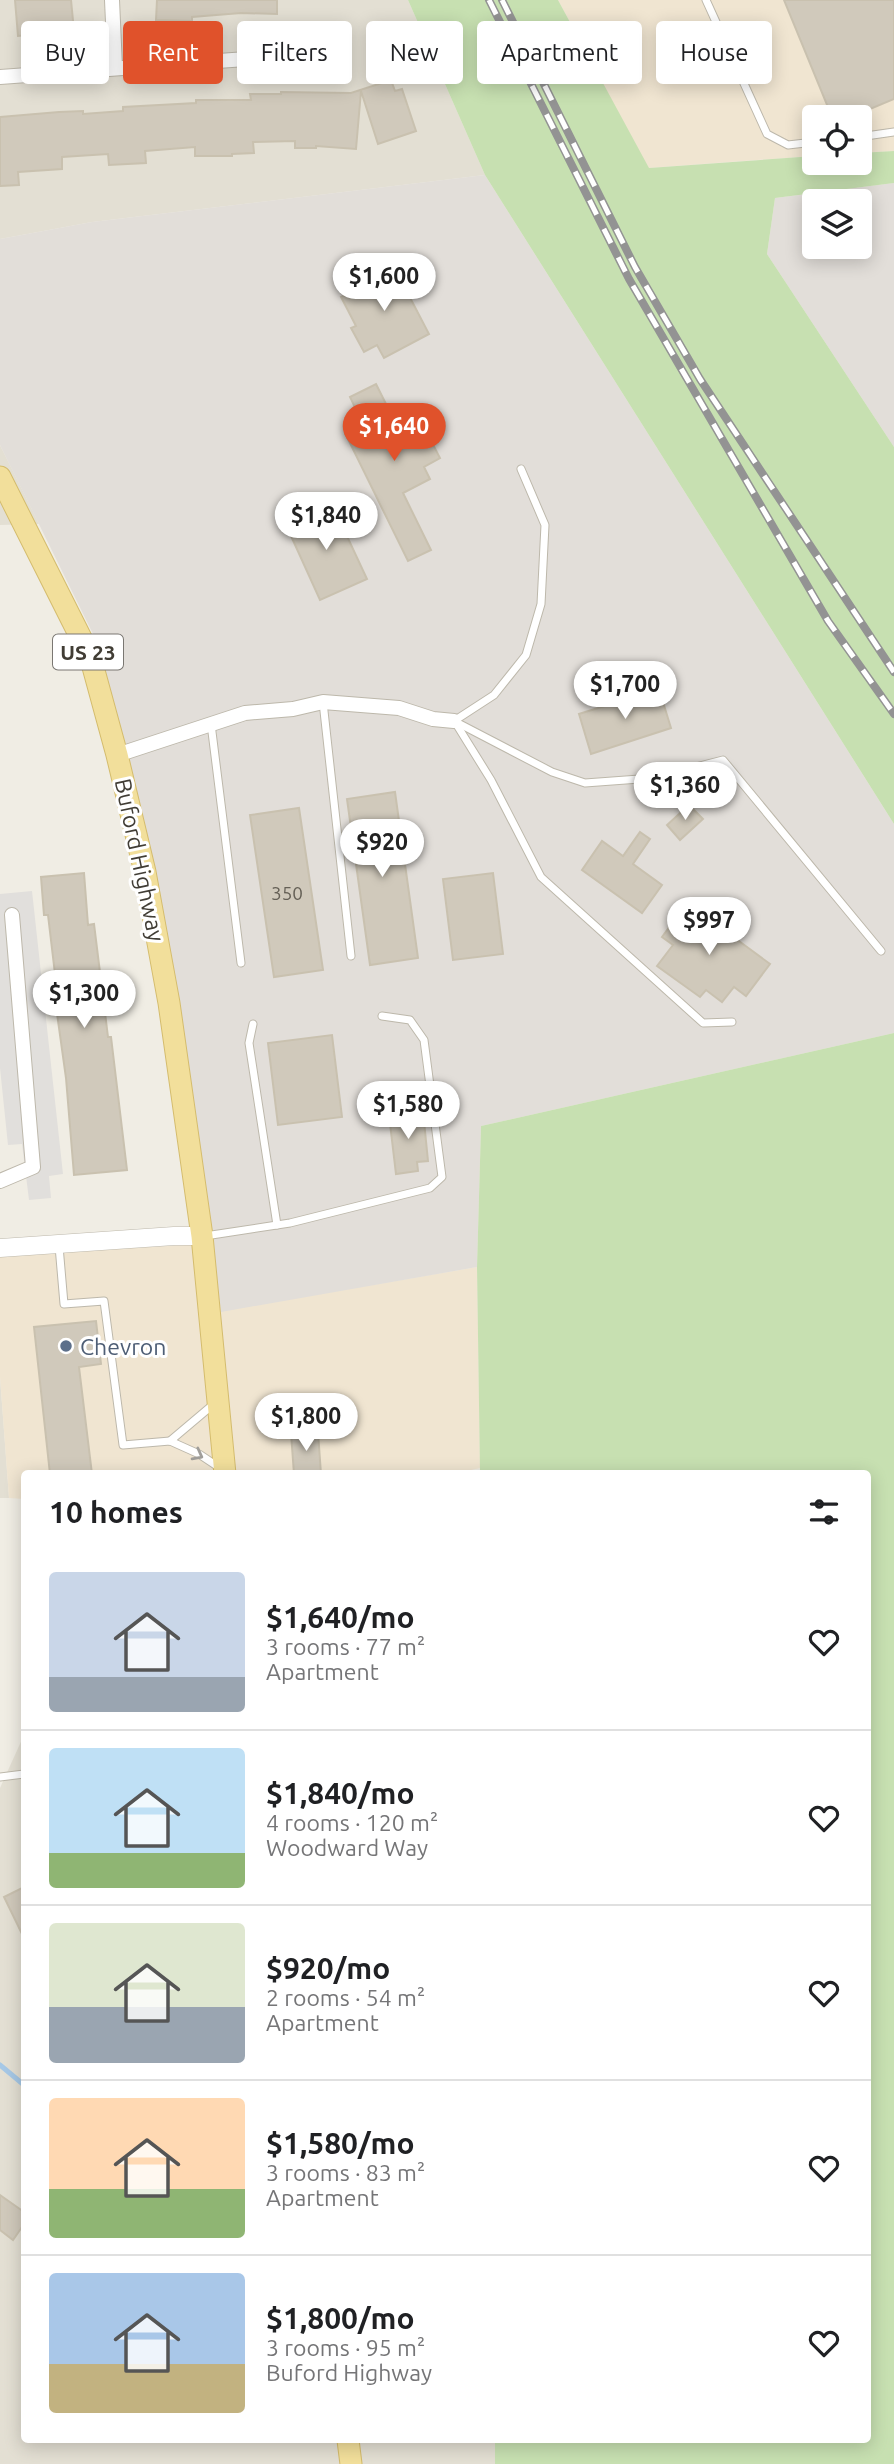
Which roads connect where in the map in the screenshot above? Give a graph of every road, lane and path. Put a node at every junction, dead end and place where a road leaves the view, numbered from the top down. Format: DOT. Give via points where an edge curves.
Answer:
graph roads {
  1 [pos="112,0"];
  2 [pos="706,0"];
  3 [pos="237,60"];
  4 [pos="115,67"];
  5 [pos="0,77"];
  6 [pos="894,132"];
  7 [pos="872,135"];
  8 [pos="802,143"];
  9 [pos="521,469"];
  10 [pos="0,477"];
  11 [pos="323,702"];
  12 [pos="454,721"];
  13 [pos="211,724"];
  14 [pos="117,755"];
  15 [pos="12,915"];
  16 [pos="881,951"];
  17 [pos="351,957"];
  18 [pos="241,963"];
  19 [pos="382,1016"];
  20 [pos="732,1022"];
  21 [pos="253,1024"];
  22 [pos="0,1181"];
  23 [pos="277,1225"];
  24 [pos="202,1236"];
  25 [pos="59,1246"];
  26 [pos="0,1248"];
  27 [pos="218,1400"];
  28 [pos="170,1441"];
  29 [pos="222,1470"];
  30 [pos="225,1470"];
  31 [pos="21,1774"];
  32 [pos="0,1777"];
  33 [pos="348,2443"];
  34 [pos="351,2464"];
  1 -- 4 [label="street"];
  2 -- 8 [label="lane" via="767,134 788,145"];
  3 -- 4 [label="street"];
  4 -- 5 [label="street"];
  6 -- 7 [label="lane"];
  9 -- 12 [label="lane" via="545,525 541,604 526,655 494,695"];
  10 -- 14 [label="main road, Buford Highway / US 23" via="90,656"];
  11 -- 12 [label="street" via="399,708"];
  11 -- 13 [label="street" via="245,713"];
  11 -- 17 [label="lane"];
  12 -- 16 [label="lane" via="552,772 585,783 653,778 723,761"];
  12 -- 20 [label="lane" via="491,780 541,877 703,1023"];
  13 -- 14 [label="street"];
  13 -- 18 [label="lane"];
  14 -- 24 [label="main road, Buford Highway / US 23" via="145,872 166,990"];
  15 -- 22 [label="street" via="33,1167"];
  19 -- 23 [label="lane" via="410,1020 424,1040 442,1177 430,1188"];
  21 -- 23 [label="lane" via="249,1043"];
  23 -- 24 [label="lane"];
  24 -- 25 [label="street"];
  24 -- 27 [label="main road, Buford Highway / US 23"];
  25 -- 26 [label="street"];
  25 -- 28 [label="lane" via="64,1304 104,1301 123,1445"];
  27 -- 28 [label="lane"];
  27 -- 30 [label="main road, Buford Highway / US 23"];
  28 -- 29 [label="lane, one-way"];
  31 -- 32 [label="lane"];
  33 -- 34 [label="main road"];
}
